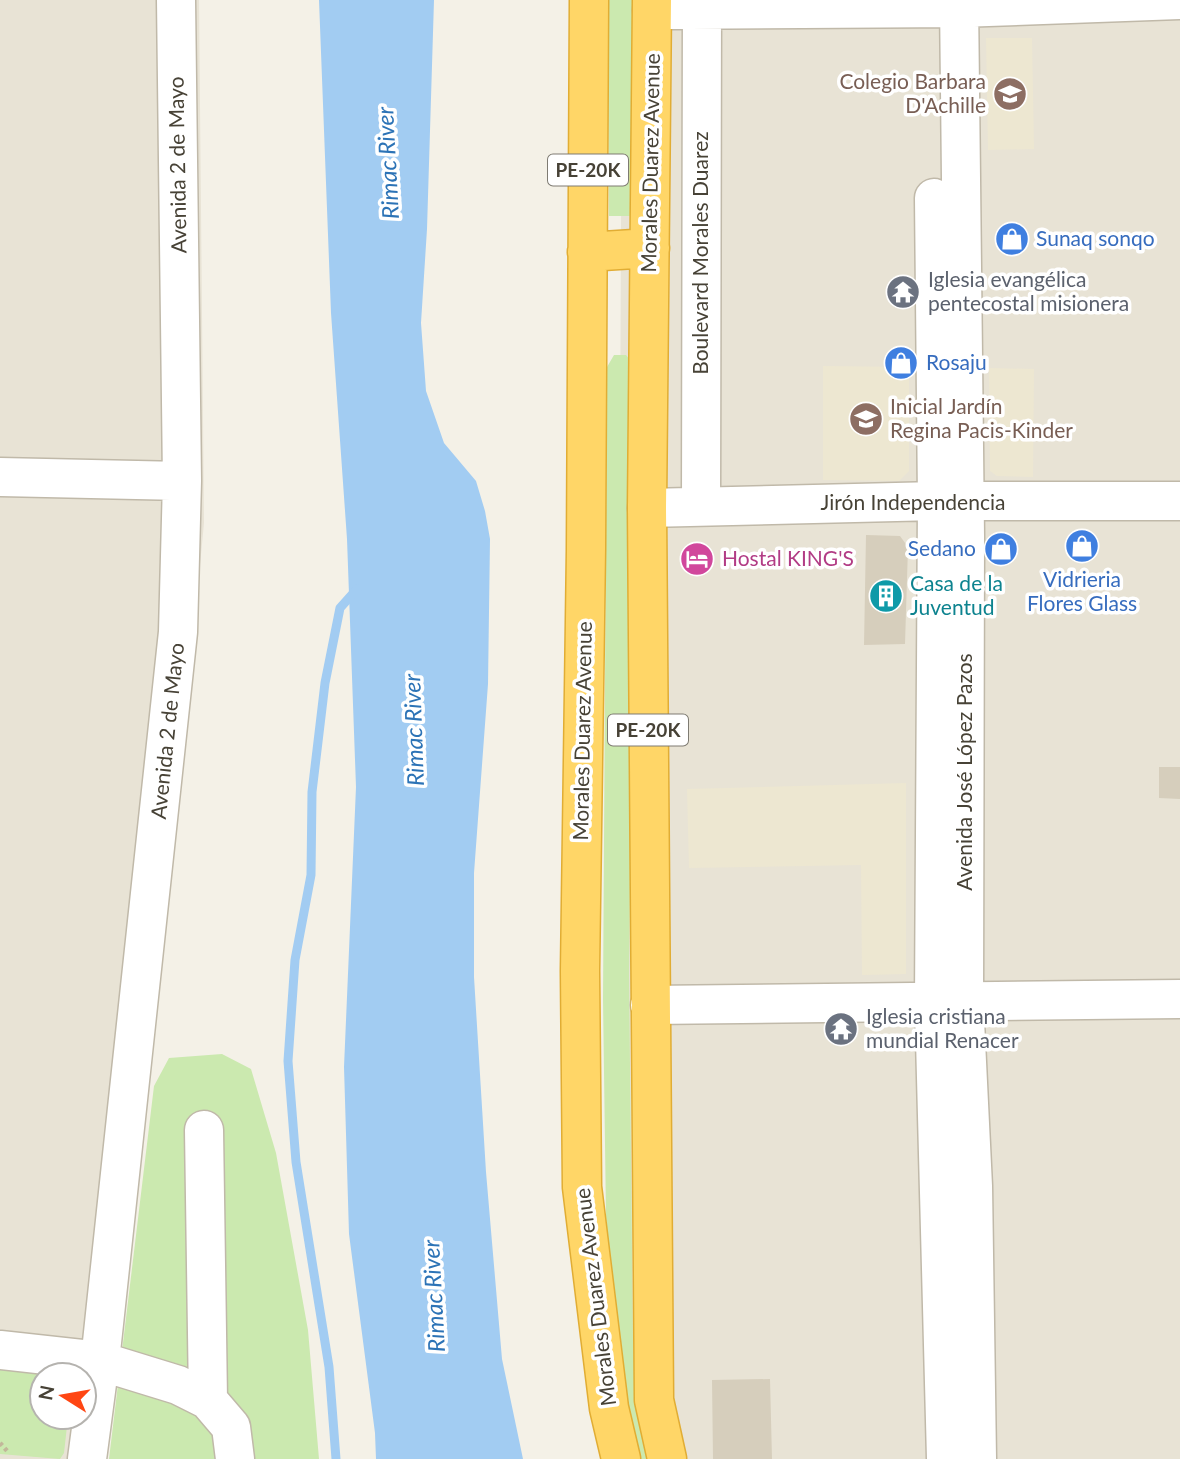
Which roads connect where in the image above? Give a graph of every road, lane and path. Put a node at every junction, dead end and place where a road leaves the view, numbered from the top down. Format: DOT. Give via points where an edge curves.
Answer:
graph roads {
  1 [pos="176,0"];
  2 [pos="589,0"];
  3 [pos="1180,0"];
  4 [pos="946,4"];
  5 [pos="652,5"];
  6 [pos="702,5"];
  7 [pos="650,248"];
  8 [pos="587,251"];
  9 [pos="0,477"];
  10 [pos="182,481"];
  11 [pos="1180,501"];
  12 [pos="951,502"];
  13 [pos="701,506"];
  14 [pos="647,508"];
  15 [pos="1180,999"];
  16 [pos="949,1001"];
  17 [pos="650,1005"];
  18 [pos="204,1130"];
  19 [pos="0,1350"];
  20 [pos="100,1361"];
  21 [pos="208,1400"];
  22 [pos="0,1443"];
  23 [pos="8,1452"];
  24 [pos="87,1459"];
  25 [pos="235,1459"];
  26 [pos="621,1459"];
  27 [pos="667,1459"];
  28 [pos="946,1459"];
  29 [pos="976,1459"];
  1 -- 10 [label="street, Avenida 2 de Mayo"];
  2 -- 8 [label="highway, Morales Duarez Avenue / PE-20K"];
  3 -- 4 [label="street"];
  4 -- 6 [label="street"];
  4 -- 12 [label="street, Avenida José López Pazos"];
  5 -- 6 [label="street"];
  5 -- 7 [label="highway, Morales Duarez Avenue / PE-20K"];
  6 -- 13 [label="street, Boulevard Morales Duarez"];
  7 -- 8 [label="highway"];
  7 -- 14 [label="highway, Morales Duarez Avenue / PE-20K"];
  8 -- 26 [label="highway, Morales Duarez Avenue / PE-20K" via="582,1187 609,1408"];
  9 -- 10 [label="street"];
  10 -- 20 [label="street, Avenida 2 de Mayo" via="178,632"];
  11 -- 12 [label="street, Jirón Independencia"];
  12 -- 13 [label="street, Jirón Independencia"];
  12 -- 16 [label="street, Avenida José López Pazos"];
  13 -- 14 [label="street, Jirón Independencia"];
  14 -- 17 [label="highway, Morales Duarez Avenue / PE-20K"];
  15 -- 16 [label="street"];
  16 -- 17 [label="street"];
  16 -- 28 [label="street, Avenida José López Pazos"];
  16 -- 29 [label="street, Avenida José López Pazos" via="973,1186"];
  17 -- 27 [label="highway, Morales Duarez Avenue / PE-20K" via="654,1400"];
  18 -- 21 [label="street"];
  19 -- 20 [label="street"];
  20 -- 21 [label="street" via="178,1385"];
  20 -- 24 [label="street, Avenida 2 de Mayo"];
  21 -- 25 [label="street" via="231,1427"];
  22 -- 23 [label="path"];
}
